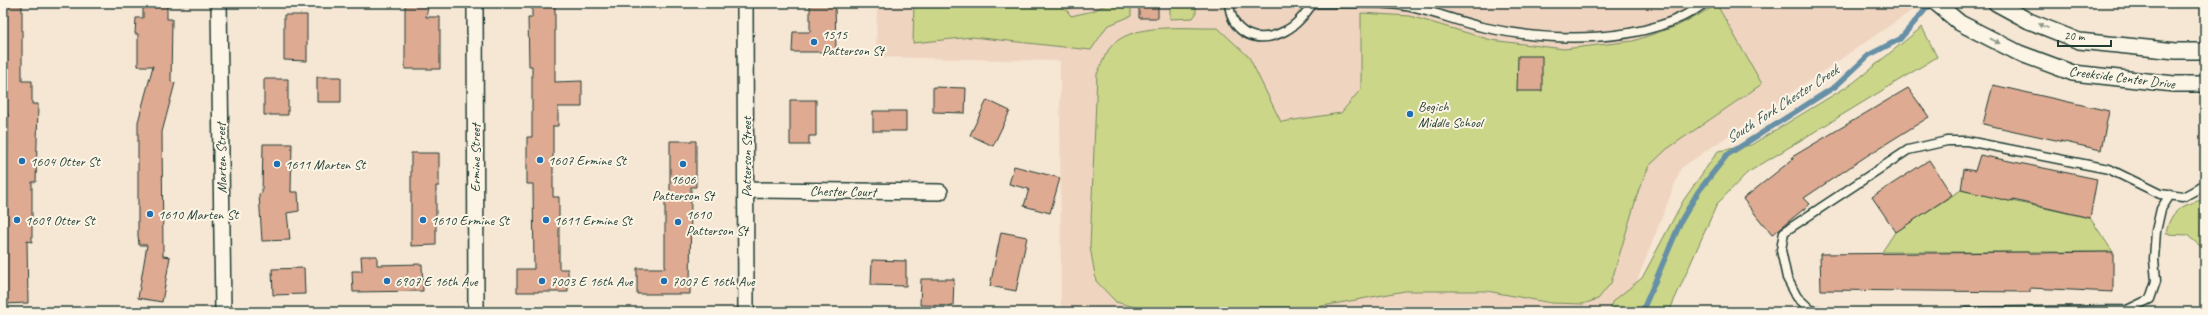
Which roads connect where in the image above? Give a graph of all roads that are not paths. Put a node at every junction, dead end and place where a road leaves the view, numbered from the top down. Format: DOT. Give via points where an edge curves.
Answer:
graph roads {
  1 [pos="219,3"];
  2 [pos="475,3"];
  3 [pos="745,3"];
  4 [pos="1229,3"];
  5 [pos="1313,3"];
  6 [pos="1705,3"];
  7 [pos="1936,3"];
  8 [pos="1996,3"];
  9 [pos="2205,51"];
  10 [pos="2205,84"];
  11 [pos="2205,185"];
  12 [pos="746,190"];
  13 [pos="940,192"];
  14 [pos="2170,195"];
  15 [pos="223,312"];
  16 [pos="476,312"];
  17 [pos="746,312"];
  18 [pos="1824,312"];
  19 [pos="1966,312"];
  1 -- 15 [label="street, Marten Street"];
  2 -- 16 [label="street, Ermine Street"];
  3 -- 12 [label="street, Patterson Street"];
  4 -- 5 [label="lane" via="1236,26 1246,34 1268,38 1286,30 1302,18"];
  5 -- 6 [label="lane" via="1400,5 1483,27 1550,38 1605,37 1655,28"];
  7 -- 10 [label="street, Creekside Center Drive, one-way" via="1960,23 2019,53 2072,73 2174,84"];
  9 -- 8 [label="street, one-way" via="2176,51 2080,41 2029,21"];
  11 -- 14 [label="lane" via="2182,197"];
  12 -- 13 [label="street, Chester Court"];
  12 -- 17 [label="street, Patterson Street"];
  14 -- 18 [label="lane" via="2160,194 2109,169 1967,141 1948,141 1908,150 1784,232 1781,250 1787,278 1796,297 1811,310"];
  14 -- 19 [label="lane" via="2161,209 2156,231 2156,281 2150,299 2128,310"];
}
